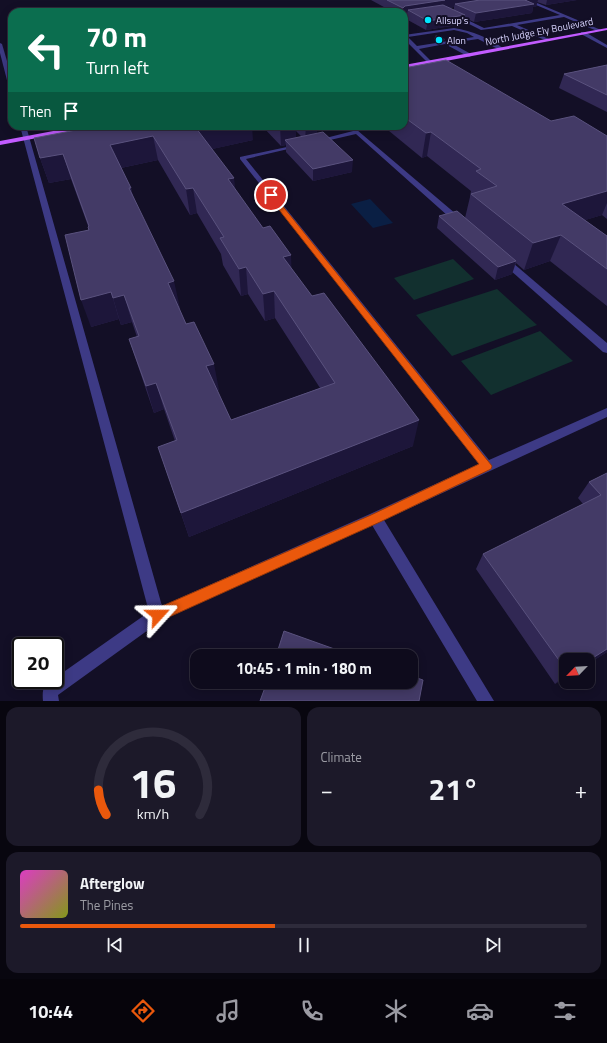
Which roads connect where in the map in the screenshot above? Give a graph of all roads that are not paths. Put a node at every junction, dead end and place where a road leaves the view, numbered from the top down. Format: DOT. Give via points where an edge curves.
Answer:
graph roads {
  1 [pos="526,0"];
  2 [pos="450,14"];
  3 [pos="564,16"];
  4 [pos="512,24"];
  5 [pos="483,29"];
  6 [pos="604,29"];
  7 [pos="427,32"];
  8 [pos="468,32"];
  9 [pos="583,33"];
  10 [pos="408,35"];
  11 [pos="435,37"];
  12 [pos="480,37"];
  13 [pos="408,40"];
  14 [pos="547,40"];
  15 [pos="445,42"];
  16 [pos="0,44"];
  17 [pos="607,47"];
  18 [pos="416,48"];
  19 [pos="502,48"];
  20 [pos="469,55"];
  21 [pos="437,61"];
  22 [pos="429,62"];
  23 [pos="444,65"];
  24 [pos="408,66"];
  25 [pos="8,73"];
  26 [pos="24,130"];
  27 [pos="69,130"];
  28 [pos="26,138"];
  29 [pos="0,143"];
  30 [pos="464,225"];
  31 [pos="500,256"];
  32 [pos="607,349"];
  33 [pos="607,412"];
  34 [pos="487,466"];
  35 [pos="375,518"];
  36 [pos="158,615"];
  37 [pos="51,701"];
  38 [pos="486,701"];
  1 -- 3 [label="street"];
  2 -- 5 [label="street"];
  3 -- 4 [label="street"];
  3 -- 6 [label="street"];
  4 -- 5 [label="street"];
  4 -- 14 [label="street"];
  5 -- 8 [label="street"];
  6 -- 9 [label="main road, North Judge Ely Boulevard"];
  7 -- 8 [label="street" via="454,29"];
  7 -- 10 [label="street"];
  7 -- 11 [label="street"];
  8 -- 12 [label="street"];
  9 -- 14 [label="main road, North Judge Ely Boulevard"];
  9 -- 17 [label="street"];
  12 -- 15 [label="street"];
  12 -- 19 [label="street"];
  13 -- 18 [label="street"];
  14 -- 19 [label="main road, North Judge Ely Boulevard"];
  15 -- 18 [label="street"];
  15 -- 20 [label="street"];
  16 -- 25 [label="street"];
  18 -- 22 [label="street"];
  19 -- 20 [label="main road, North Judge Ely Boulevard"];
  20 -- 21 [label="main road, North Judge Ely Boulevard"];
  21 -- 22 [label="main road, North Judge Ely Boulevard"];
  21 -- 23 [label="street"];
  22 -- 24 [label="main road, North Judge Ely Boulevard"];
  26 -- 28 [label="street"];
  27 -- 28 [label="main road"];
  28 -- 29 [label="main road"];
  28 -- 36 [label="street"];
  30 -- 34 [label="street" via="357,132 301,142 242,158"];
  31 -- 32 [label="street"];
  33 -- 34 [label="street"];
  34 -- 35 [label="street"];
  35 -- 36 [label="street"];
  35 -- 38 [label="street"];
  36 -- 37 [label="street" via="50,691"];
}
